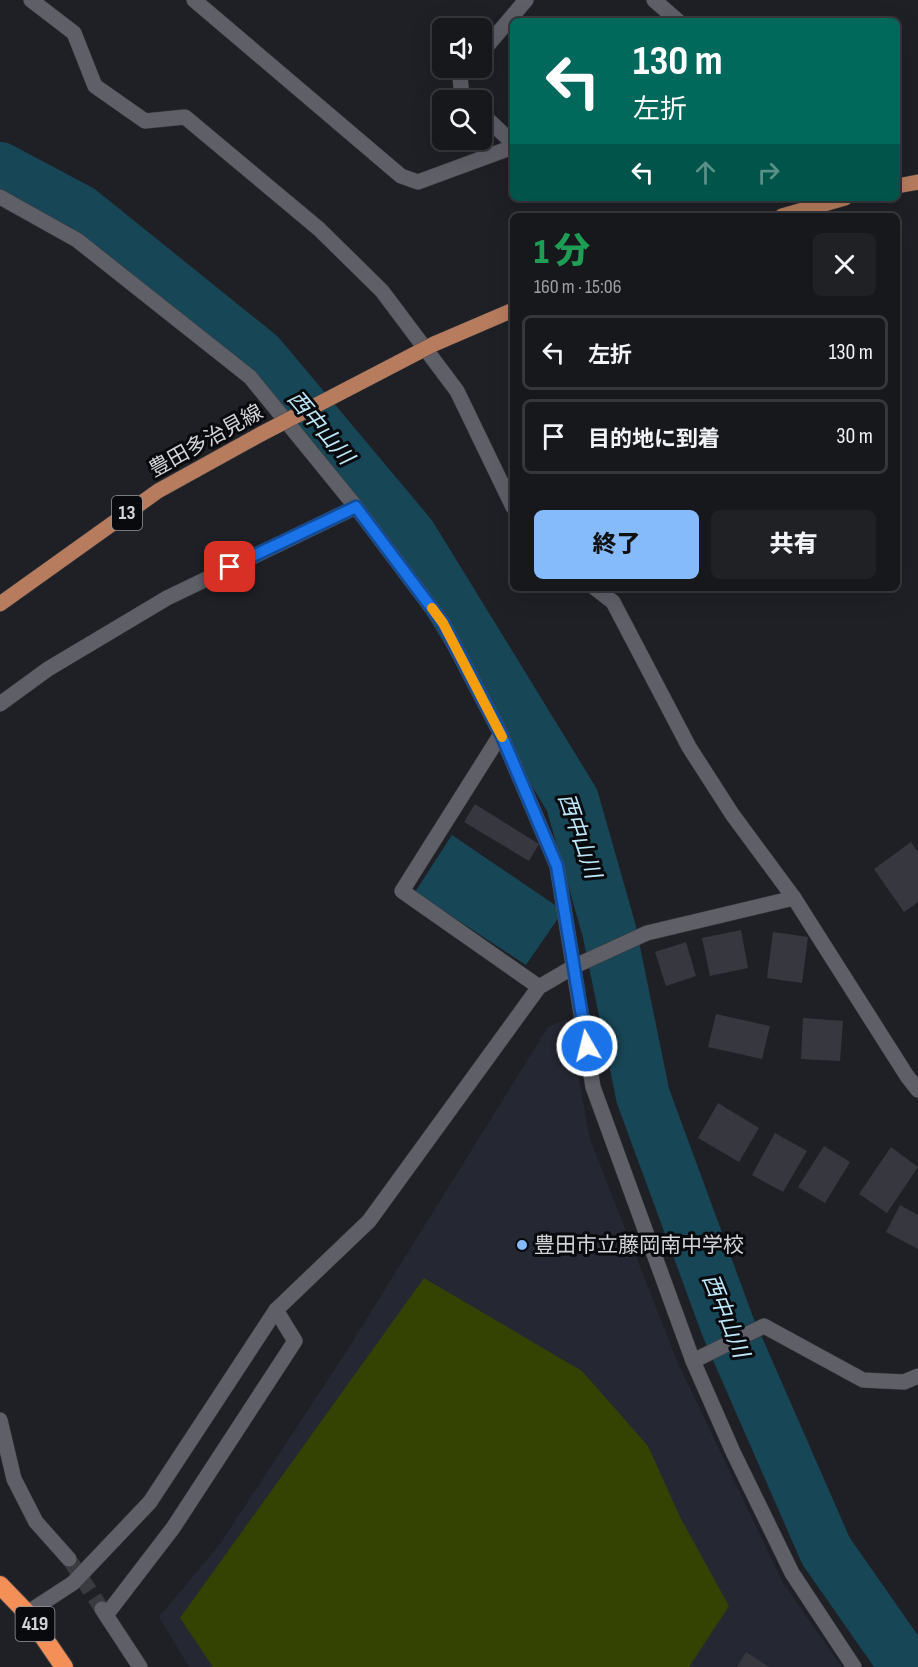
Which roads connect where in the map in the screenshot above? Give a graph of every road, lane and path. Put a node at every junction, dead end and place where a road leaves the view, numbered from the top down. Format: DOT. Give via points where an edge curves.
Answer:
graph roads {
  1 [pos="31,0"];
  2 [pos="194,0"];
  3 [pos="526,0"];
  4 [pos="654,0"];
  5 [pos="511,18"];
  6 [pos="675,18"];
  7 [pos="510,19"];
  8 [pos="492,40"];
  9 [pos="492,123"];
  10 [pos="510,140"];
  11 [pos="510,148"];
  12 [pos="918,182"];
  13 [pos="900,185"];
  14 [pos="0,197"];
  15 [pos="809,203"];
  16 [pos="788,213"];
  17 [pos="510,311"];
  18 [pos="510,501"];
  19 [pos="356,507"];
  20 [pos="599,591"];
  21 [pos="0,604"];
  22 [pos="0,704"];
  23 [pos="501,734"];
  24 [pos="794,898"];
  25 [pos="582,964"];
  26 [pos="540,987"];
  27 [pos="912,1072"];
  28 [pos="918,1090"];
  29 [pos="276,1310"];
  30 [pos="699,1358"];
  31 [pos="918,1376"];
  32 [pos="0,1420"];
  33 [pos="69,1559"];
  34 [pos="0,1585"];
  35 [pos="27,1612"];
  36 [pos="64,1667"];
  37 [pos="140,1667"];
  38 [pos="854,1667"];
  1 -- 18 [label="street" via="74,33 95,86 145,121 184,117 319,228 382,291 457,392"];
  2 -- 11 [label="street" via="401,176 418,182"];
  3 -- 5 [label="street"];
  4 -- 6 [label="street"];
  7 -- 8 [label="street"];
  9 -- 10 [label="street"];
  12 -- 13 [label="main road"];
  14 -- 19 [label="street" via="77,240 250,377"];
  15 -- 16 [label="main road"];
  17 -- 21 [label="main road, 豊田多治見線 / 13, bridge" via="434,344 158,491"];
  19 -- 22 [label="street" via="167,598 48,669"];
  19 -- 23 [label="street" via="443,623"];
  20 -- 24 [label="street" via="613,602 689,747"];
  23 -- 25 [label="street" via="557,866"];
  23 -- 26 [label="street" via="402,891"];
  24 -- 25 [label="street" via="647,933"];
  24 -- 27 [label="street"];
  25 -- 26 [label="street"];
  25 -- 30 [label="street" via="593,1087"];
  26 -- 29 [label="street" via="369,1221"];
  27 -- 28 [label="street"];
  29 -- 35 [label="street" via="150,1502 73,1583"];
  29 -- 37 [label="street" via="295,1341 173,1528 104,1612"];
  30 -- 31 [label="street" via="764,1326 863,1380 904,1382"];
  30 -- 38 [label="street" via="733,1452 792,1573"];
  32 -- 33 [label="street" via="14,1479 36,1522"];
  34 -- 35 [label="highway, 419"];
  35 -- 36 [label="highway, 419"];
}
